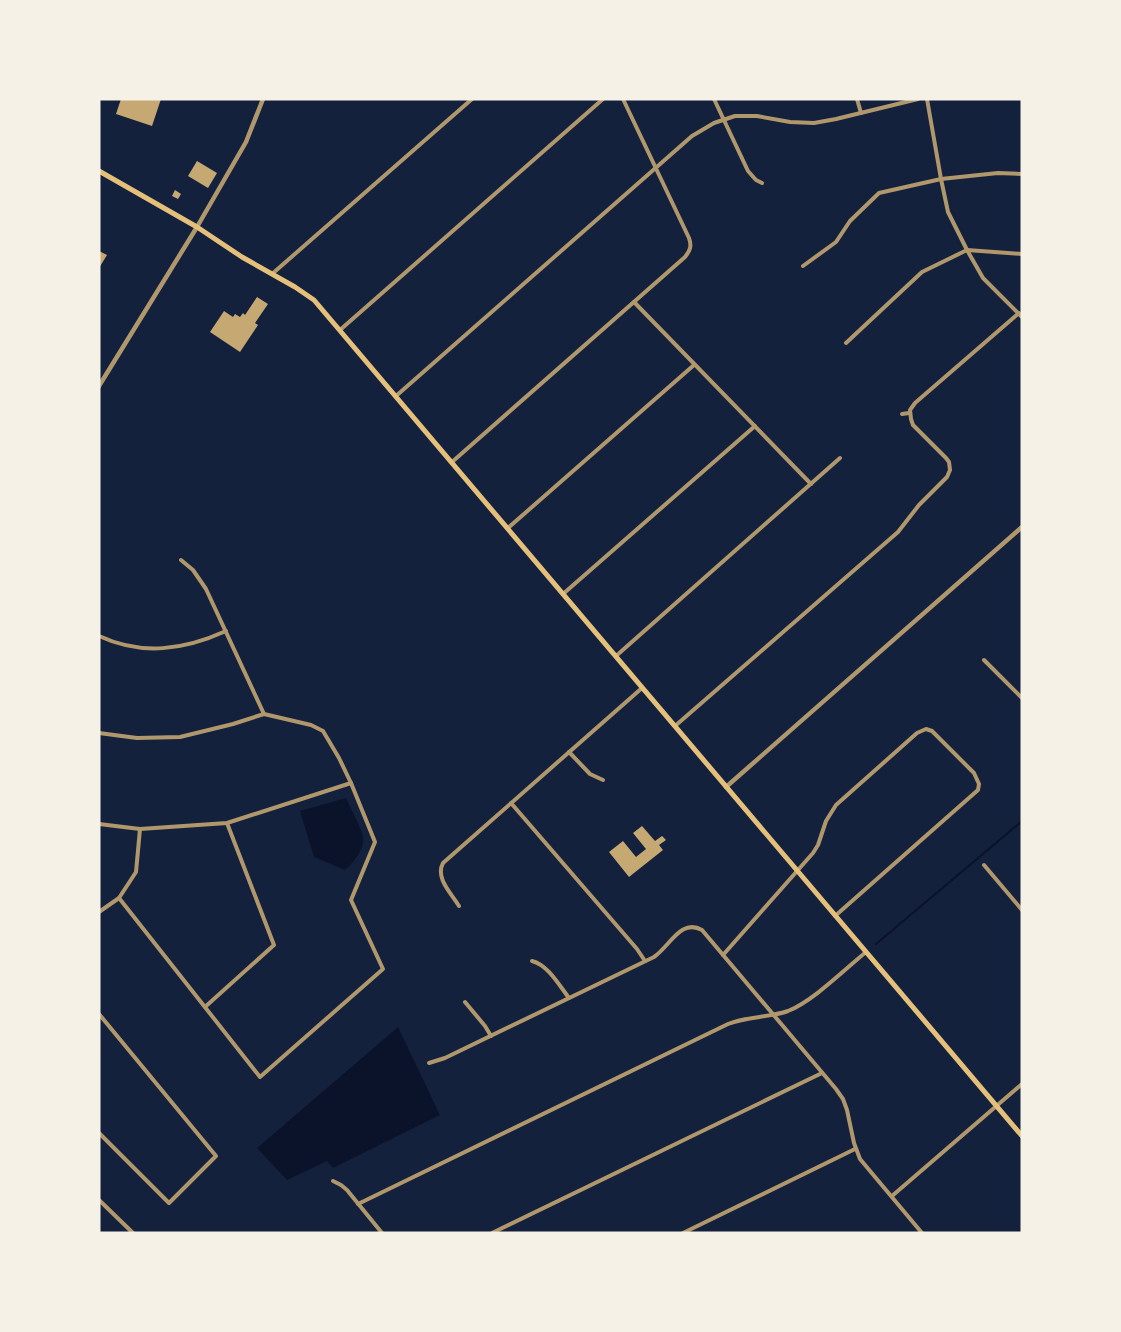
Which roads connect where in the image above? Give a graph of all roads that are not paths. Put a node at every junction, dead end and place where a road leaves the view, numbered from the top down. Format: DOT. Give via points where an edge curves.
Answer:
graph roads {
  1 [pos="263,99"];
  2 [pos="472,99"];
  3 [pos="603,99"];
  4 [pos="623,99"];
  5 [pos="714,99"];
  6 [pos="857,99"];
  7 [pos="918,99"];
  8 [pos="927,99"];
  9 [pos="861,113"];
  10 [pos="724,119"];
  11 [pos="656,168"];
  12 [pos="99,171"];
  13 [pos="1022,174"];
  14 [pos="941,179"];
  15 [pos="762,183"];
  16 [pos="197,227"];
  17 [pos="967,250"];
  18 [pos="1022,254"];
  19 [pos="802,266"];
  20 [pos="273,274"];
  21 [pos="634,302"];
  22 [pos="1020,315"];
  23 [pos="340,330"];
  24 [pos="846,343"];
  25 [pos="694,365"];
  26 [pos="99,386"];
  27 [pos="396,396"];
  28 [pos="909,413"];
  29 [pos="902,414"];
  30 [pos="755,426"];
  31 [pos="840,458"];
  32 [pos="452,462"];
  33 [pos="950,468"];
  34 [pos="957,468"];
  35 [pos="811,483"];
  36 [pos="1022,527"];
  37 [pos="508,528"];
  38 [pos="181,560"];
  39 [pos="563,594"];
  40 [pos="226,632"];
  41 [pos="99,636"];
  42 [pos="615,656"];
  43 [pos="984,660"];
  44 [pos="642,688"];
  45 [pos="1022,698"];
  46 [pos="264,714"];
  47 [pos="675,727"];
  48 [pos="99,733"];
  49 [pos="569,752"];
  50 [pos="603,780"];
  51 [pos="351,783"];
  52 [pos="726,787"];
  53 [pos="511,803"];
  54 [pos="226,823"];
  55 [pos="99,824"];
  56 [pos="140,829"];
  57 [pos="984,865"];
  58 [pos="797,871"];
  59 [pos="119,897"];
  60 [pos="459,906"];
  61 [pos="1022,910"];
  62 [pos="99,912"];
  63 [pos="835,916"];
  64 [pos="866,952"];
  65 [pos="723,955"];
  66 [pos="532,961"];
  67 [pos="645,961"];
  68 [pos="569,998"];
  69 [pos="465,1002"];
  70 [pos="205,1007"];
  71 [pos="99,1014"];
  72 [pos="774,1015"];
  73 [pos="490,1036"];
  74 [pos="429,1063"];
  75 [pos="822,1072"];
  76 [pos="1022,1084"];
  77 [pos="996,1106"];
  78 [pos="99,1133"];
  79 [pos="1022,1136"];
  80 [pos="855,1149"];
  81 [pos="333,1181"];
  82 [pos="891,1197"];
  83 [pos="99,1200"];
  84 [pos="358,1204"];
  85 [pos="133,1233"];
  86 [pos="382,1233"];
  87 [pos="492,1233"];
  88 [pos="683,1233"];
  89 [pos="922,1233"];
  1 -- 16 [label="street" via="246,142"];
  2 -- 20 [label="street"];
  3 -- 23 [label="street"];
  4 -- 11 [label="street"];
  5 -- 10 [label="street"];
  6 -- 9 [label="street"];
  7 -- 9 [label="street"];
  8 -- 14 [label="street"];
  9 -- 10 [label="street" via="814,123 757,116"];
  10 -- 11 [label="street" via="697,132"];
  10 -- 15 [label="street" via="750,174"];
  11 -- 21 [label="street" via="689,238 690,249"];
  11 -- 27 [label="street"];
  12 -- 16 [label="main road"];
  13 -- 14 [label="street" via="998,172"];
  14 -- 17 [label="street" via="948,212"];
  14 -- 19 [label="street" via="879,193 850,221 836,242"];
  16 -- 20 [label="main road"];
  16 -- 26 [label="street"];
  17 -- 18 [label="street"];
  17 -- 22 [label="street" via="983,278"];
  17 -- 24 [label="street" via="922,272"];
  20 -- 23 [label="main road" via="314,300"];
  21 -- 25 [label="street"];
  21 -- 32 [label="street"];
  22 -- 28 [label="street"];
  23 -- 27 [label="main road"];
  25 -- 30 [label="street"];
  25 -- 37 [label="street"];
  27 -- 32 [label="main road"];
  28 -- 29 [label="street"];
  28 -- 33 [label="street" via="913,424 946,458"];
  30 -- 35 [label="street"];
  30 -- 39 [label="street"];
  31 -- 35 [label="street"];
  32 -- 37 [label="main road"];
  33 -- 34 [label="street"];
  33 -- 47 [label="street" via="947,477 898,532"];
  35 -- 42 [label="street"];
  36 -- 52 [label="street"];
  37 -- 39 [label="main road"];
  38 -- 40 [label="street" via="206,589"];
  39 -- 42 [label="main road"];
  40 -- 41 [label="street" via="181,646 146,649"];
  40 -- 46 [label="street"];
  42 -- 44 [label="main road"];
  43 -- 45 [label="street"];
  44 -- 47 [label="main road"];
  44 -- 49 [label="street"];
  46 -- 48 [label="street" via="180,737 137,738"];
  46 -- 51 [label="street" via="323,731"];
  47 -- 52 [label="main road"];
  49 -- 50 [label="street" via="590,774"];
  49 -- 53 [label="street"];
  51 -- 54 [label="street"];
  51 -- 70 [label="street" via="375,842 351,900 383,969 260,1077"];
  52 -- 58 [label="main road"];
  53 -- 60 [label="street" via="441,866 442,879"];
  53 -- 67 [label="street"];
  54 -- 56 [label="street"];
  54 -- 70 [label="street" via="274,945"];
  55 -- 56 [label="street"];
  56 -- 59 [label="street" via="136,872"];
  57 -- 61 [label="street"];
  58 -- 63 [label="main road"];
  58 -- 63 [label="street" via="816,849 836,805 920,731 932,731 974,773 979,784 976,792"];
  58 -- 65 [label="street"];
  59 -- 62 [label="street"];
  59 -- 70 [label="street"];
  63 -- 64 [label="main road"];
  64 -- 72 [label="street" via="807,1001"];
  64 -- 77 [label="main road"];
  65 -- 67 [label="street" via="702,930 692,927 680,931 662,952"];
  65 -- 72 [label="street"];
  66 -- 68 [label="street" via="543,966"];
  67 -- 68 [label="street"];
  68 -- 73 [label="street"];
  69 -- 73 [label="street"];
  71 -- 78 [label="street" via="216,1156 169,1203"];
  72 -- 75 [label="street"];
  72 -- 84 [label="street" via="729,1024"];
  73 -- 74 [label="street"];
  75 -- 80 [label="street" via="845,1104"];
  75 -- 87 [label="street"];
  76 -- 77 [label="street"];
  77 -- 79 [label="main road"];
  77 -- 82 [label="street"];
  80 -- 82 [label="street"];
  80 -- 88 [label="street"];
  81 -- 84 [label="street" via="344,1187"];
  82 -- 89 [label="street"];
  83 -- 85 [label="street"];
  84 -- 86 [label="street"];
}
